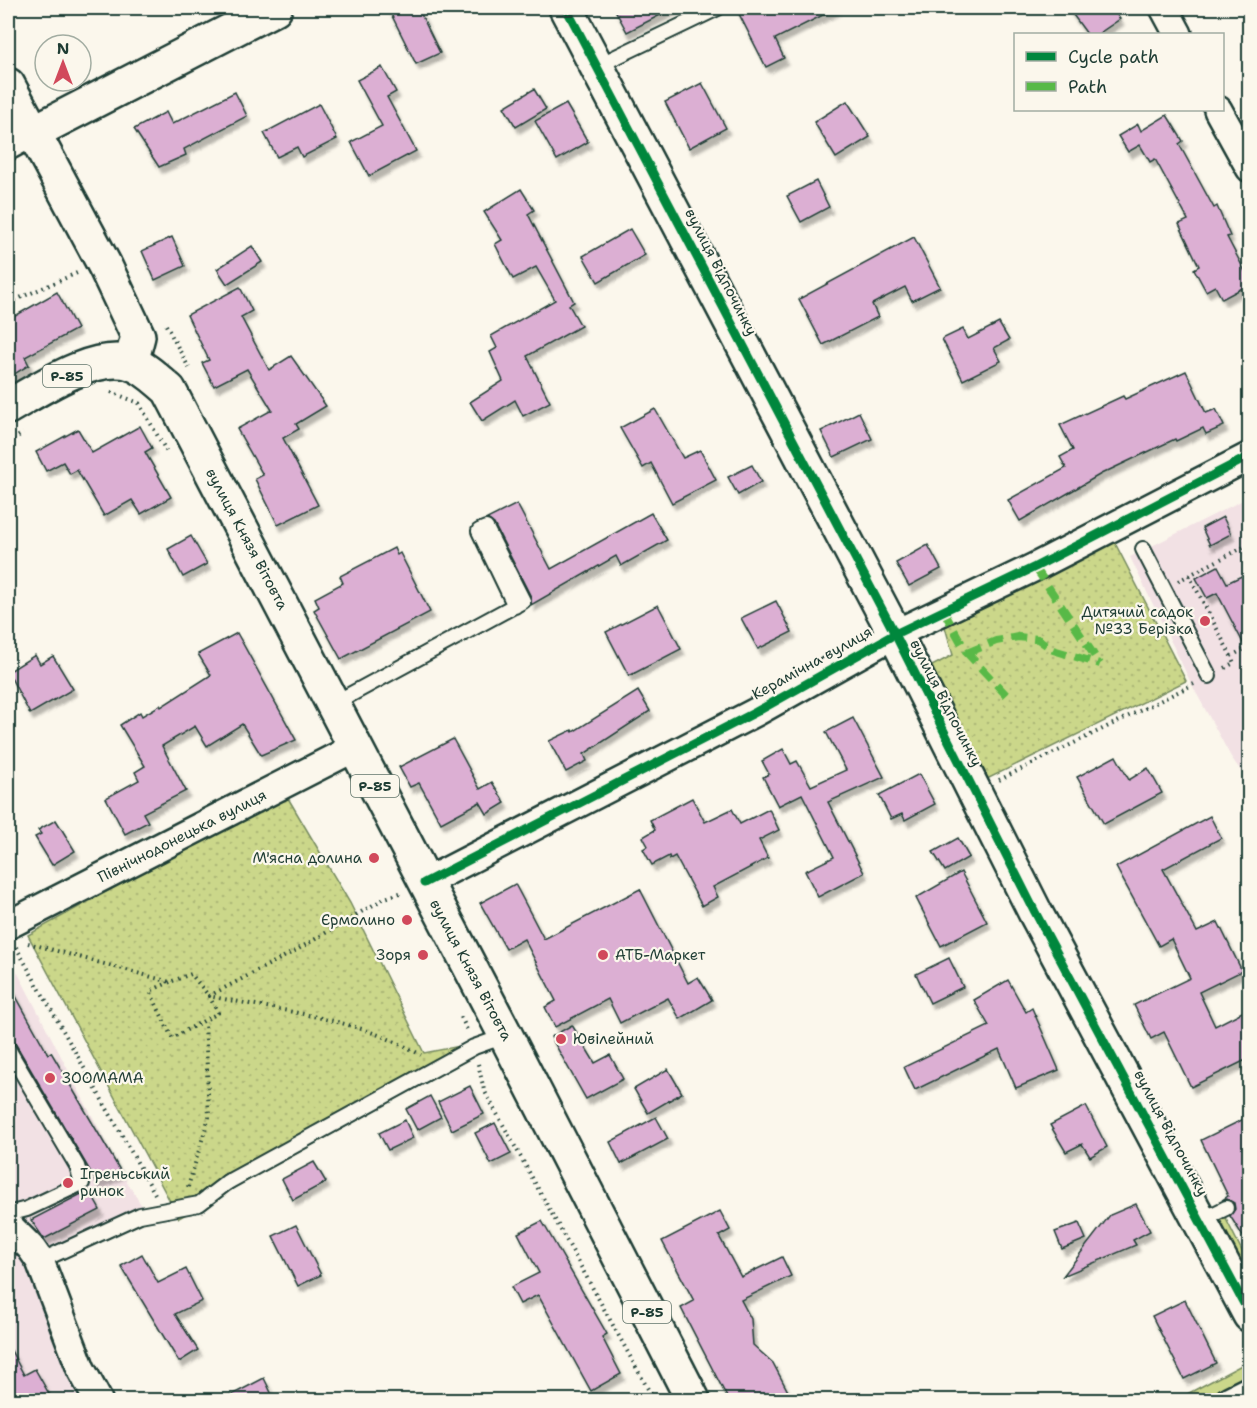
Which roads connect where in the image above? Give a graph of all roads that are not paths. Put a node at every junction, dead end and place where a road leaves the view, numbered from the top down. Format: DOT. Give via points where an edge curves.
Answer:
graph roads {
  1 [pos="275,8"];
  2 [pos="566,8"];
  3 [pos="718,8"];
  4 [pos="1164,8"];
  5 [pos="1177,33"];
  6 [pos="597,66"];
  7 [pos="8,85"];
  8 [pos="1219,111"];
  9 [pos="20,140"];
  10 [pos="1250,168"];
  11 [pos="131,363"];
  12 [pos="8,407"];
  13 [pos="1250,456"];
  14 [pos="1143,549"];
  15 [pos="515,606"];
  16 [pos="895,634"];
  17 [pos="1209,676"];
  18 [pos="333,704"];
  19 [pos="356,747"];
  20 [pos="415,887"];
  21 [pos="11,934"];
  22 [pos="506,1036"];
  23 [pos="8,1049"];
  24 [pos="8,1214"];
  25 [pos="8,1225"];
  26 [pos="40,1261"];
  27 [pos="1250,1315"];
  28 [pos="1250,1390"];
  29 [pos="98,1401"];
  30 [pos="693,1401"];
  31 [pos="1230,1401"];
  1 -- 9 [label="street"];
  2 -- 6 [label="street, вулиця Відпочинку"];
  3 -- 6 [label="lane"];
  4 -- 5 [label="street"];
  6 -- 16 [label="street, вулиця Відпочинку"];
  7 -- 9 [label="street"];
  8 -- 10 [label="street"];
  9 -- 11 [label="street" via="105,266 138,336"];
  11 -- 12 [label="street, Р-85" via="94,363"];
  11 -- 18 [label="street, вулиця Князя Вітовта / Р-85" via="149,372 169,390"];
  13 -- 16 [label="street, Керамічна вулиця"];
  14 -- 17 [label="lane"];
  15 -- 15 [label="lane" via="523,601 486,528 479,531"];
  15 -- 18 [label="lane"];
  16 -- 20 [label="street, Керамічна вулиця" via="745,717"];
  16 -- 27 [label="street, вулиця Відпочинку" via="974,792 1213,1214"];
  18 -- 19 [label="street, вулиця Князя Вітовта / Р-85"];
  19 -- 20 [label="street, вулиця Князя Вітовта / Р-85"];
  19 -- 21 [label="street, Північнодонецька вулиця"];
  20 -- 22 [label="street, вулиця Князя Вітовта / Р-85"];
  22 -- 26 [label="lane" via="474,1047 228,1182 199,1204 140,1215"];
  22 -- 30 [label="street, вулиця Князя Вітовта / Р-85"];
  23 -- 24 [label="lane" via="77,1166 82,1183"];
  25 -- 26 [label="street"];
  26 -- 29 [label="street" via="81,1369"];
  28 -- 31 [label="street"];
}
